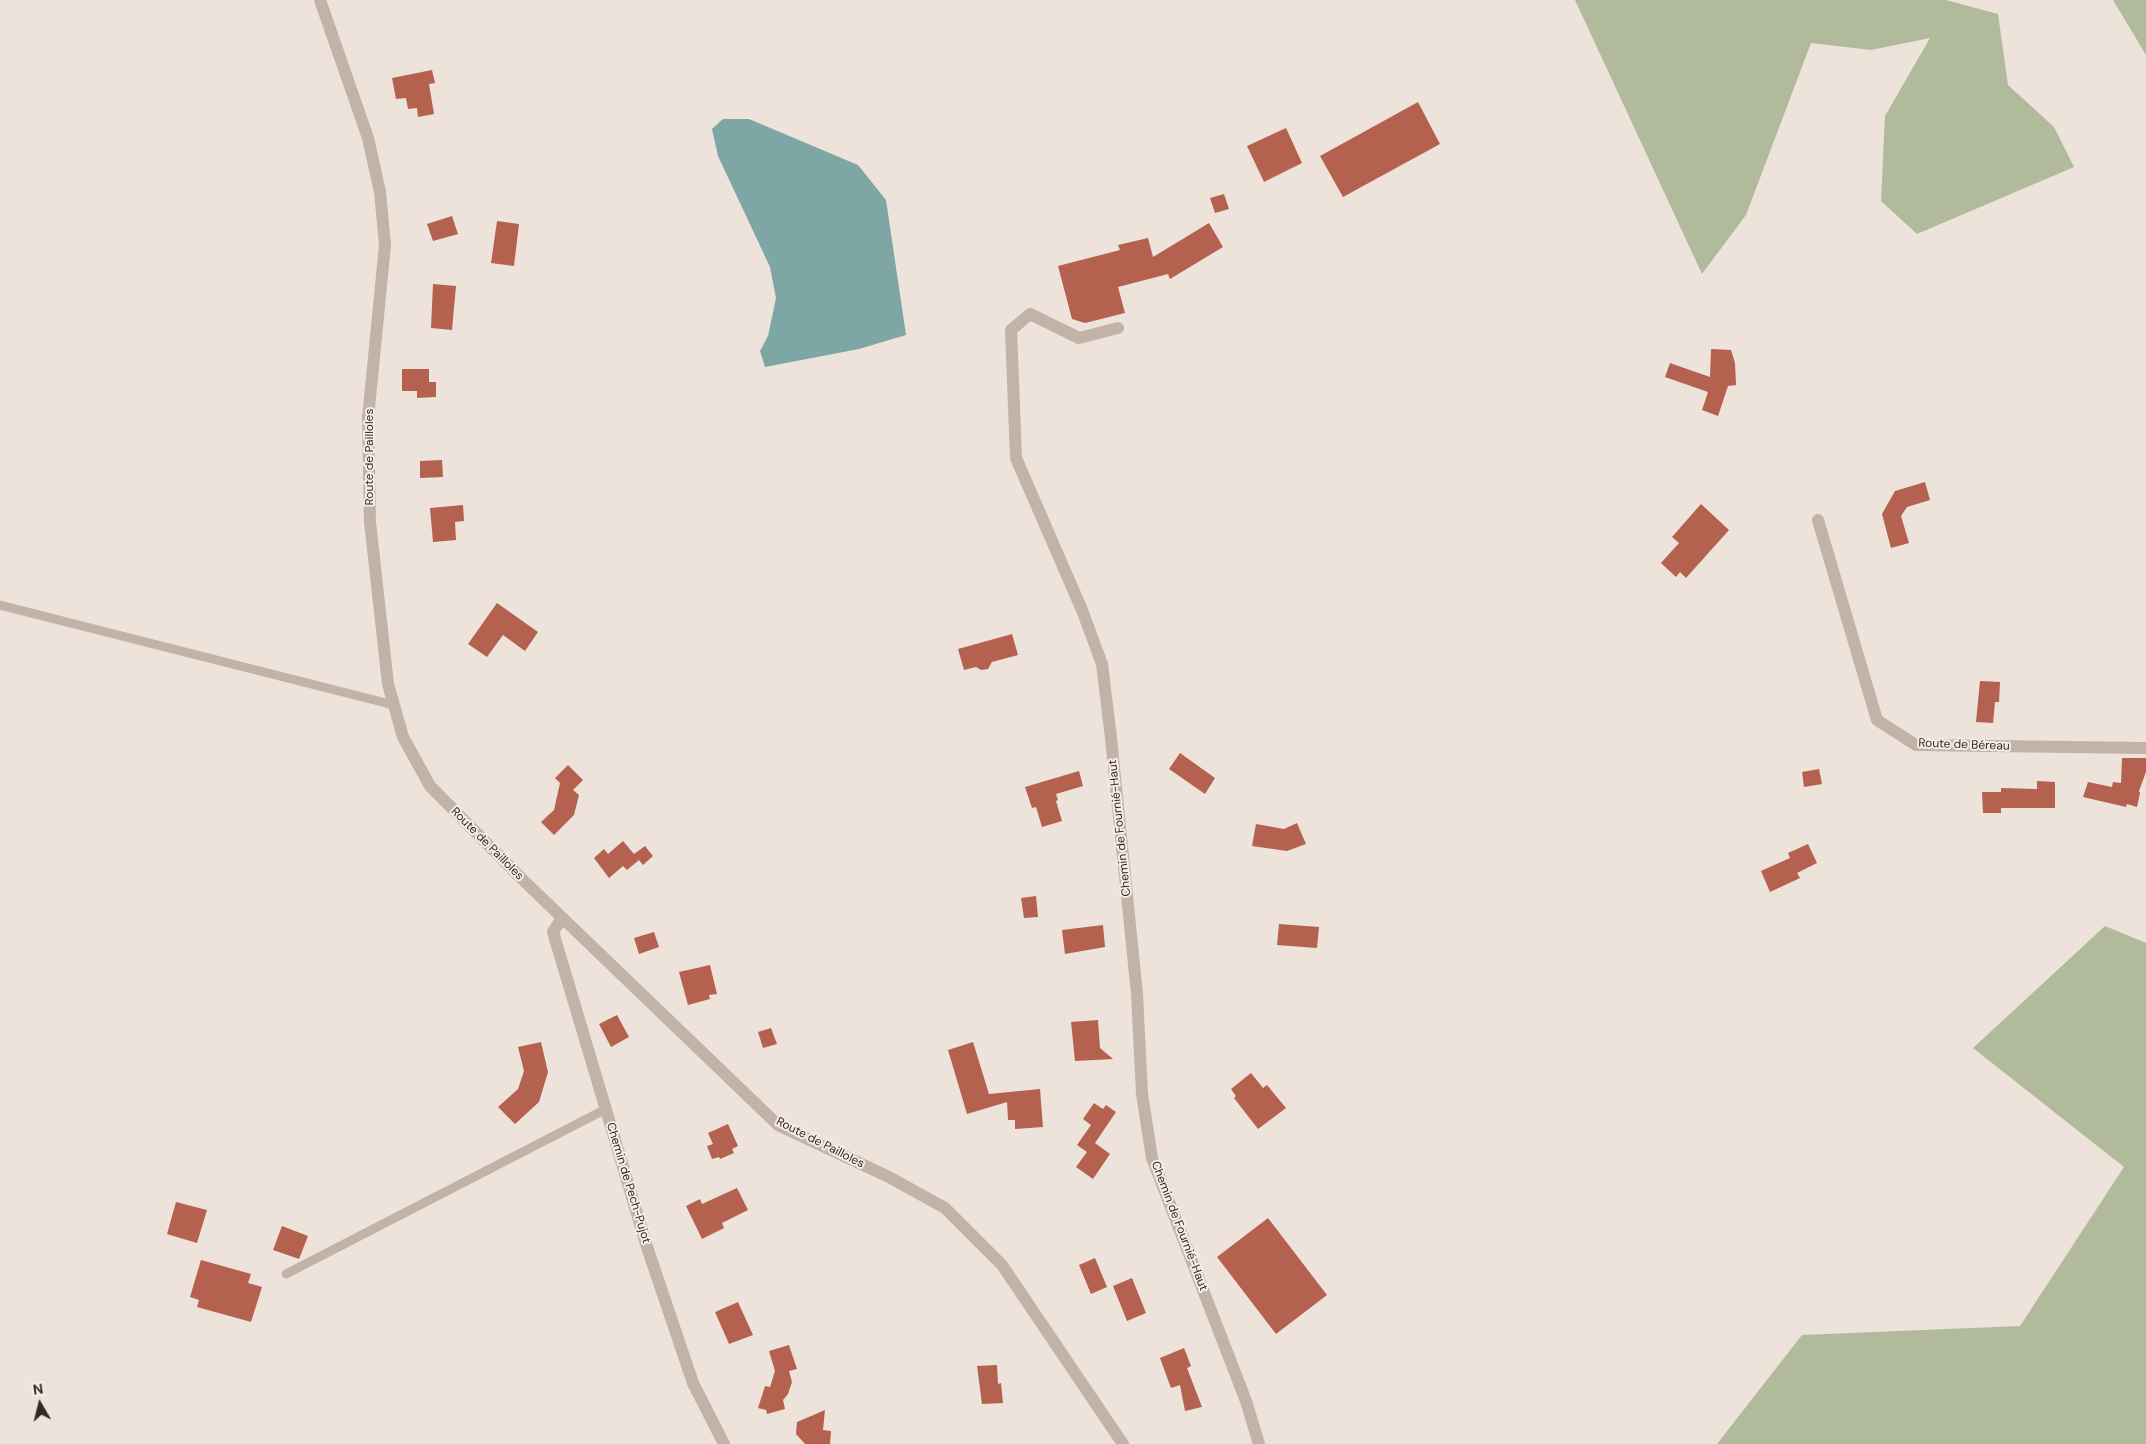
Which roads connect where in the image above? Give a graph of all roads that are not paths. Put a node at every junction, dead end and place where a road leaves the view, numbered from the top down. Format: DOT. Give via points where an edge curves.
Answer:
graph roads {
  1 [pos="320,0"];
  2 [pos="1118,328"];
  3 [pos="1818,520"];
  4 [pos="0,606"];
  5 [pos="394,705"];
  6 [pos="2146,748"];
  7 [pos="562,918"];
  8 [pos="606,1109"];
  9 [pos="286,1274"];
  10 [pos="724,1444"];
  11 [pos="1123,1444"];
  12 [pos="1259,1444"];
  1 -- 5 [label="street, Route de Pailloles" via="368,138 380,192 385,246 368,418 370,522 388,684"];
  2 -- 12 [label="street, Chemin de Fournié-Haut" via="1079,338 1030,314 1010,330 1016,458 1102,664 1137,994 1142,1094 1152,1158"];
  3 -- 6 [label="street, Route de Béreau" via="1878,720 1916,745"];
  4 -- 5 [label="lane"];
  5 -- 7 [label="street, Route de Pailloles" via="403,738 430,786"];
  7 -- 8 [label="street, Chemin de Pech-Pujot" via="553,932"];
  7 -- 11 [label="street, Route de Pailloles" via="778,1125 945,1208 1002,1265"];
  8 -- 9 [label="lane"];
  8 -- 10 [label="street, Chemin de Pech-Pujot" via="646,1244 693,1383"];
}
